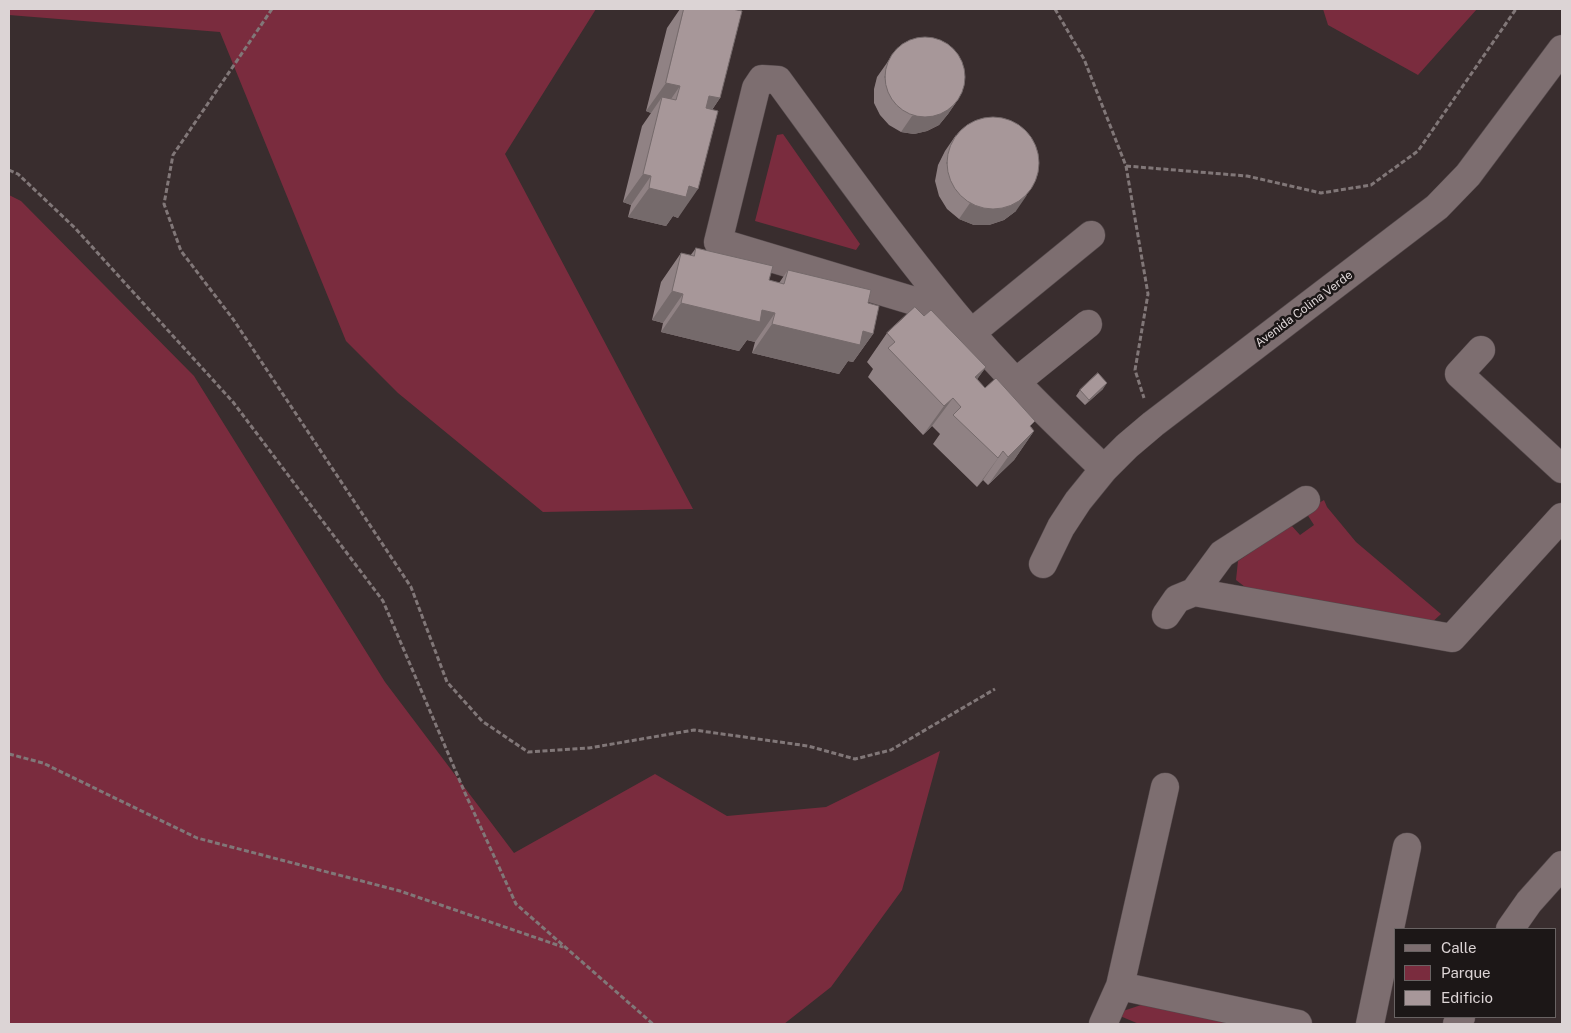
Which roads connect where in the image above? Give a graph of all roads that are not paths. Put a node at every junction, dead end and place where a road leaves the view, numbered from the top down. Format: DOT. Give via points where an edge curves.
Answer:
graph roads {
  1 [pos="1562,49"];
  2 [pos="1091,235"];
  3 [pos="963,323"];
  4 [pos="1088,324"];
  5 [pos="1481,350"];
  6 [pos="1016,382"];
  7 [pos="1104,469"];
  8 [pos="1562,469"];
  9 [pos="1306,500"];
  10 [pos="1562,517"];
  11 [pos="1043,564"];
  12 [pos="1194,592"];
  13 [pos="1166,616"];
  14 [pos="1165,787"];
  15 [pos="1407,847"];
  16 [pos="1562,865"];
  17 [pos="1511,928"];
  18 [pos="1120,986"];
  19 [pos="1269,1021"];
  20 [pos="1103,1024"];
  21 [pos="1298,1024"];
  22 [pos="1370,1024"];
  1 -- 7 [label="street, Avenida Colina Verde" via="1468,175 1437,207 1153,424"];
  2 -- 3 [label="street"];
  3 -- 3 [label="street" via="778,80 762,79 756,88 718,242"];
  3 -- 6 [label="street"];
  4 -- 6 [label="street"];
  5 -- 8 [label="street" via="1459,374"];
  6 -- 7 [label="street"];
  7 -- 11 [label="street, Avenida Colina Verde" via="1061,527"];
  9 -- 12 [label="street" via="1222,554"];
  10 -- 12 [label="street" via="1452,638"];
  12 -- 13 [label="street" via="1177,598"];
  14 -- 18 [label="street"];
  15 -- 22 [label="street"];
  16 -- 17 [label="street"];
  18 -- 19 [label="street"];
  18 -- 20 [label="street"];
  19 -- 21 [label="street"];
}
